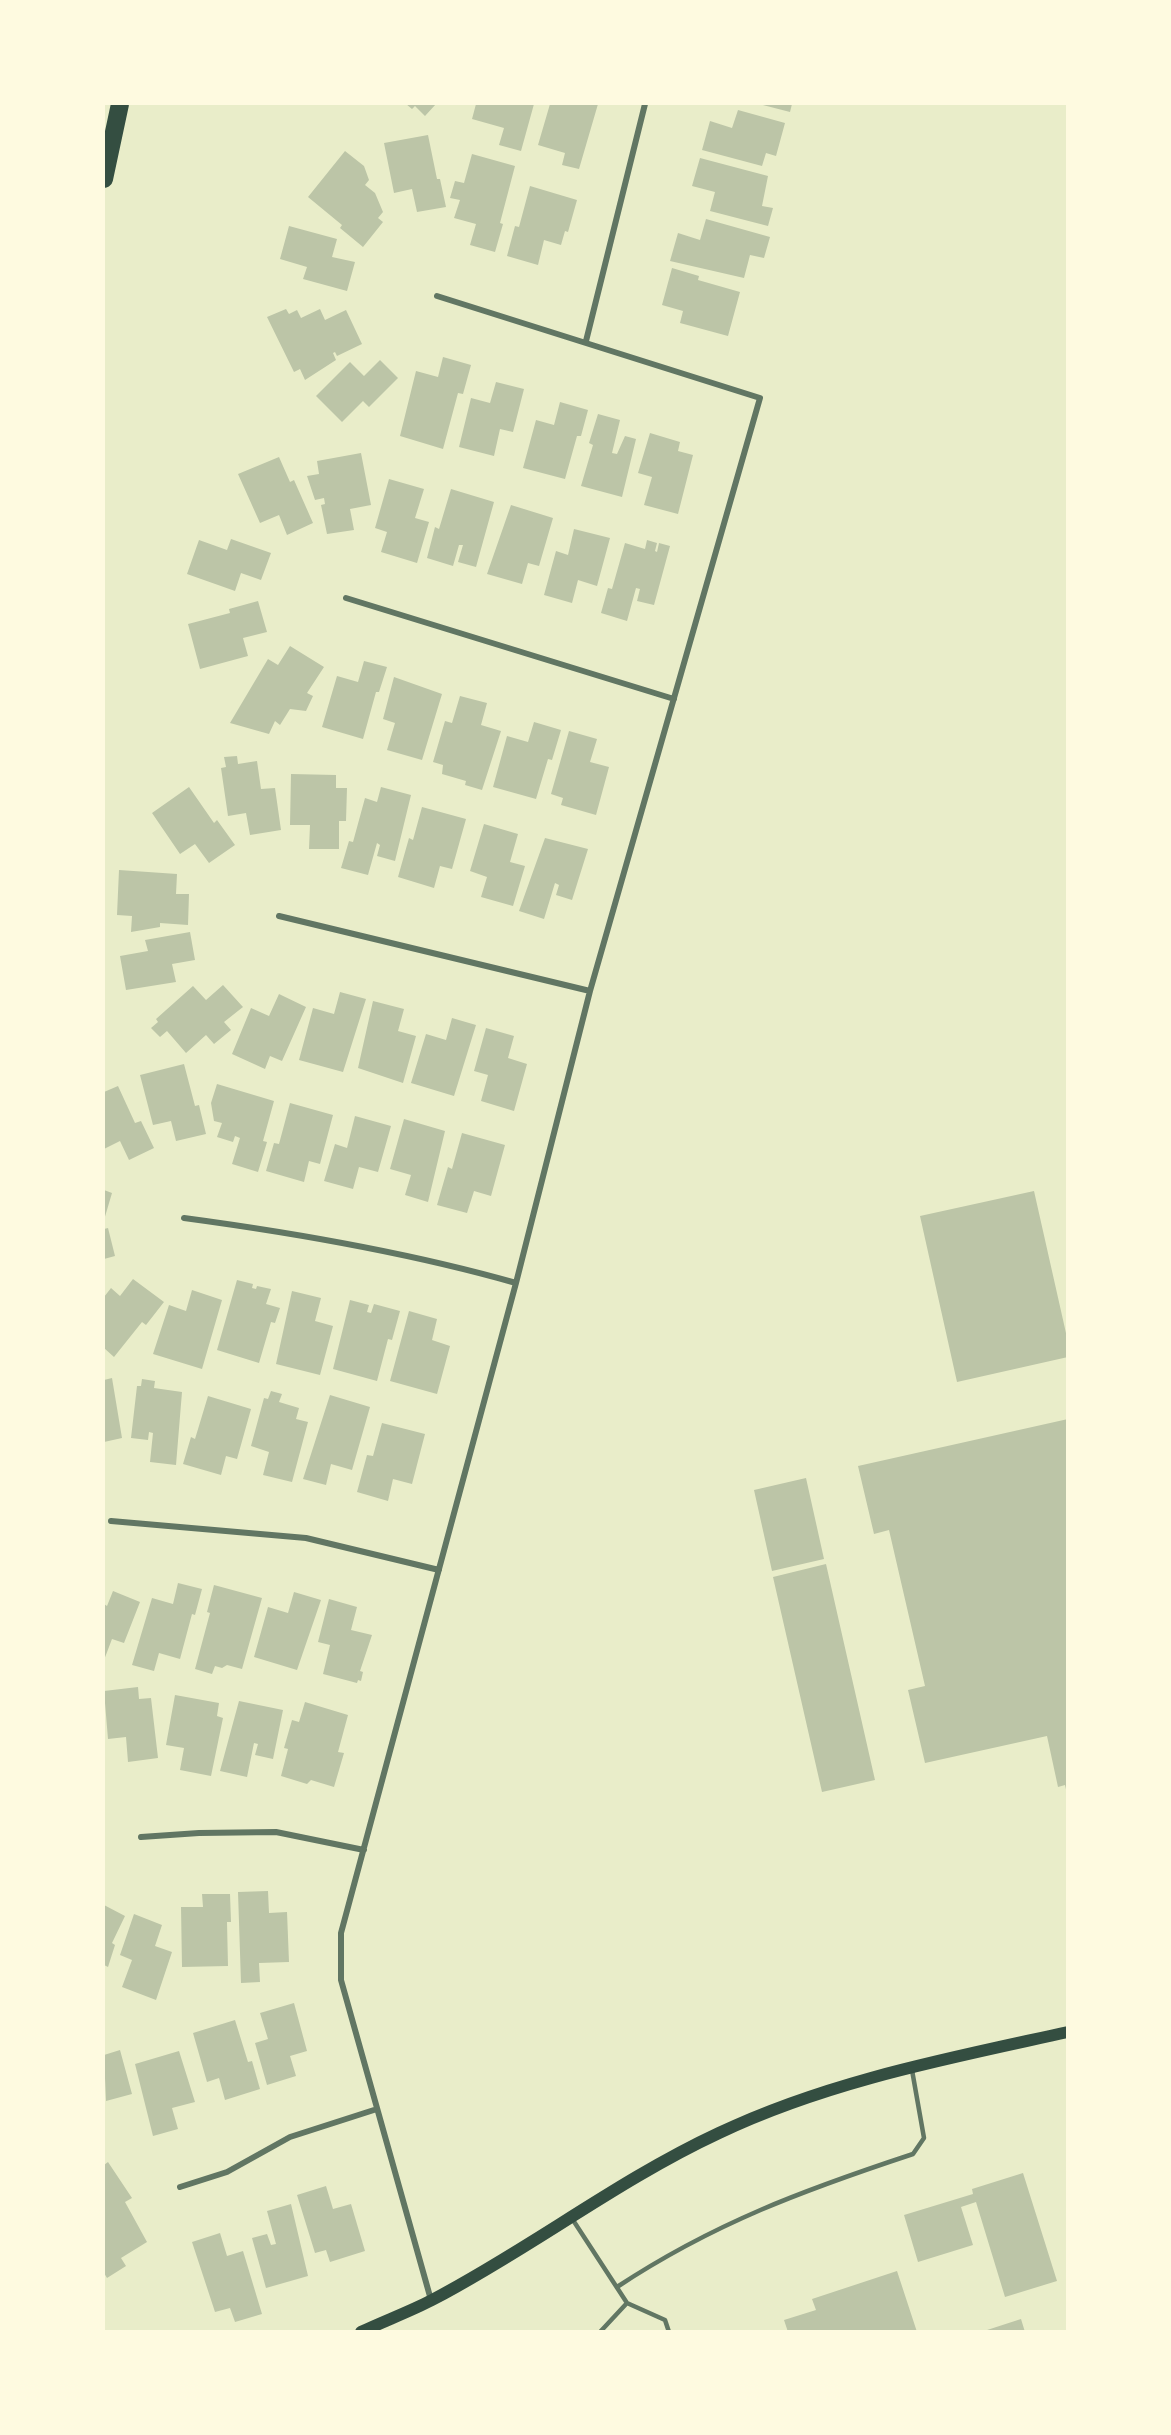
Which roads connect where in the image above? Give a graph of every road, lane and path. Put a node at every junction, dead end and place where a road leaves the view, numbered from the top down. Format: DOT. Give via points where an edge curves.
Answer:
graph roads {
  1 [pos="120,104"];
  2 [pos="645,104"];
  3 [pos="104,179"];
  4 [pos="437,296"];
  5 [pos="586,341"];
  6 [pos="346,598"];
  7 [pos="674,699"];
  8 [pos="279,916"];
  9 [pos="590,991"];
  10 [pos="184,1218"];
  11 [pos="516,1283"];
  12 [pos="111,1521"];
  13 [pos="439,1570"];
  14 [pos="141,1837"];
  15 [pos="364,1850"];
  16 [pos="1068,2031"];
  17 [pos="912,2067"];
  18 [pos="377,2109"];
  19 [pos="180,2187"];
  20 [pos="571,2216"];
  21 [pos="617,2287"];
  22 [pos="432,2300"];
  23 [pos="627,2303"];
  24 [pos="361,2331"];
  25 [pos="600,2331"];
  26 [pos="669,2331"];
  1 -- 3 [label="highway"];
  2 -- 5 [label="street"];
  4 -- 5 [label="street"];
  5 -- 7 [label="street" via="760,398"];
  6 -- 7 [label="street"];
  7 -- 9 [label="street"];
  8 -- 9 [label="street"];
  9 -- 11 [label="street"];
  10 -- 11 [label="street" via="290,1232 447,1263"];
  11 -- 13 [label="street"];
  12 -- 13 [label="street" via="306,1538"];
  13 -- 15 [label="street"];
  14 -- 15 [label="street" via="276,1832"];
  15 -- 18 [label="street" via="341,1934 341,1980"];
  16 -- 17 [label="main road"];
  17 -- 20 [label="main road" via="801,2100 721,2132 661,2162"];
  17 -- 21 [label="lane" via="924,2138 913,2154 801,2191 729,2222 663,2256"];
  18 -- 19 [label="street" via="290,2137 227,2172"];
  18 -- 22 [label="street"];
  20 -- 21 [label="lane"];
  20 -- 22 [label="main road"];
  21 -- 23 [label="lane"];
  22 -- 24 [label="main road"];
  23 -- 25 [label="lane"];
  23 -- 26 [label="lane" via="666,2320"];
}
